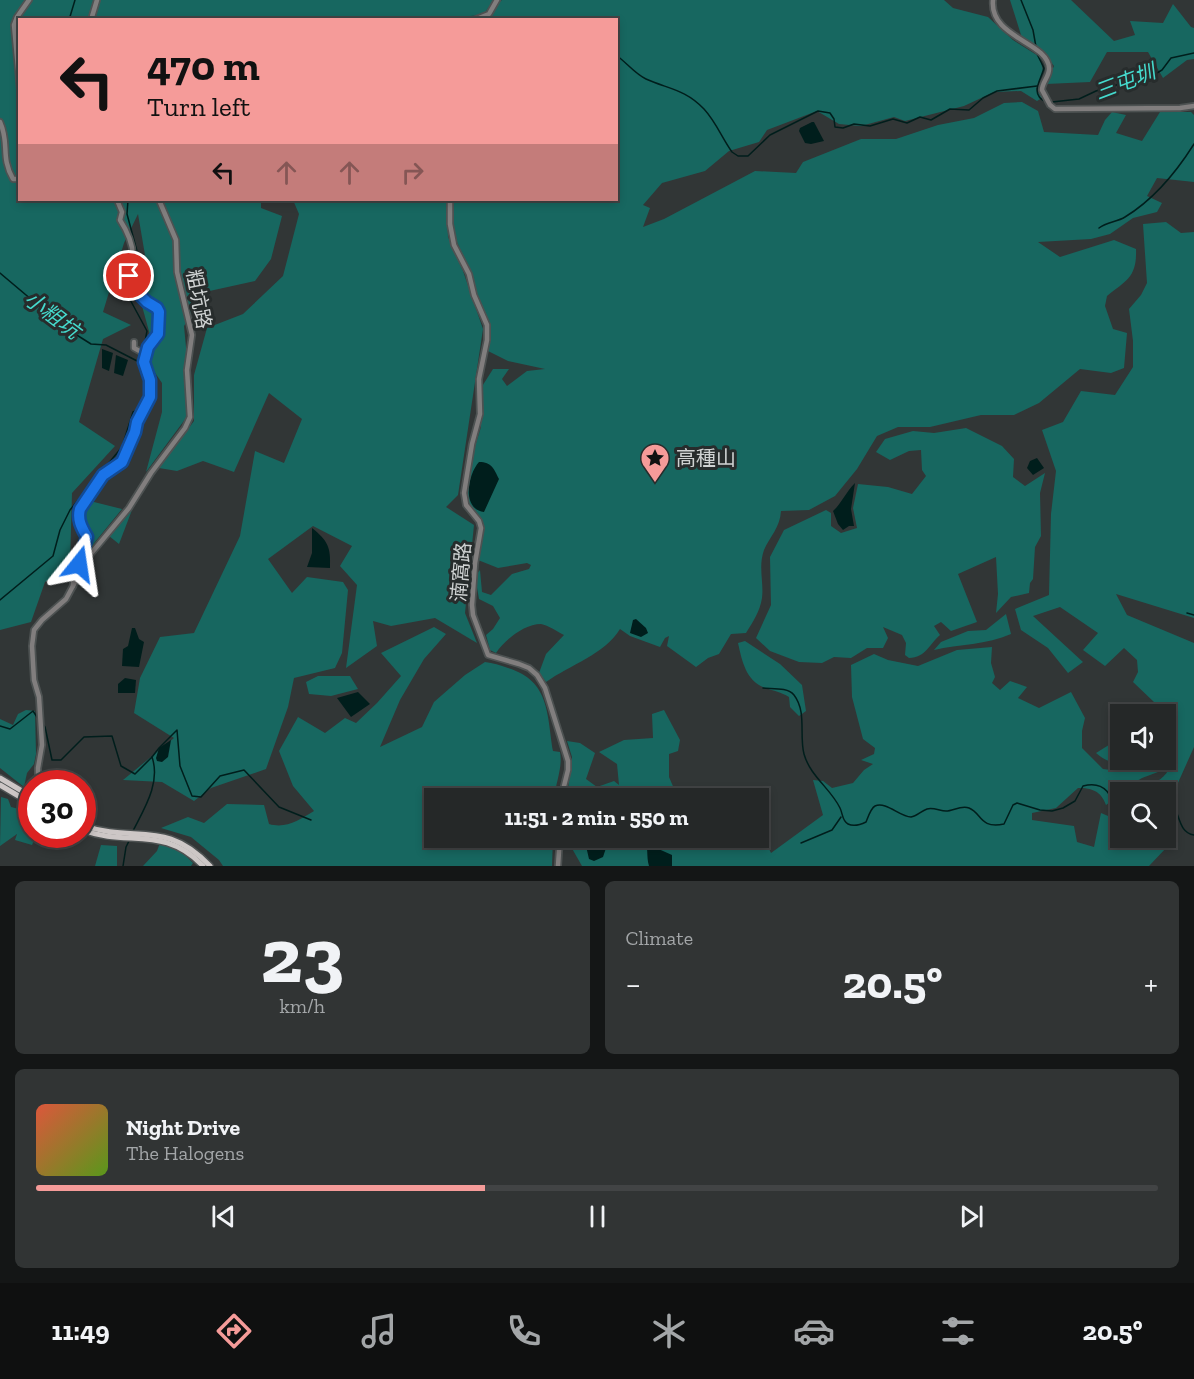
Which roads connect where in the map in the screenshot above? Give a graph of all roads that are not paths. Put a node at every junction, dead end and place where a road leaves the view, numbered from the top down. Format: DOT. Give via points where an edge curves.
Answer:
graph roads {
  1 [pos="29,0"];
  2 [pos="98,0"];
  3 [pos="497,0"];
  4 [pos="993,0"];
  5 [pos="92,18"];
  6 [pos="479,18"];
  7 [pos="18,68"];
  8 [pos="1194,106"];
  9 [pos="0,122"];
  10 [pos="18,179"];
  11 [pos="117,201"];
  12 [pos="159,201"];
  13 [pos="450,201"];
  14 [pos="134,342"];
  15 [pos="145,354"];
  16 [pos="73,589"];
  17 [pos="38,770"];
  18 [pos="1,781"];
  19 [pos="564,788"];
  20 [pos="18,790"];
  21 [pos="18,794"];
  22 [pos="96,829"];
  23 [pos="96,834"];
  24 [pos="131,836"];
  25 [pos="559,848"];
  26 [pos="203,866"];
  27 [pos="210,866"];
  28 [pos="558,866"];
  1 -- 7 [label="street" via="14,25"];
  2 -- 5 [label="street"];
  3 -- 6 [label="street" via="489,14"];
  4 -- 8 [label="street" via="994,14 1001,24 1045,57 1049,69 1042,90 1055,109"];
  9 -- 10 [label="street" via="2,163 13,179"];
  11 -- 15 [label="street" via="134,259 132,277 138,285 137,292 159,312 158,334"];
  12 -- 16 [label="street, 粗坑路" via="176,240 177,272 192,334 187,370 190,417 129,508 89,556"];
  13 -- 19 [label="street, 湳窩路" via="454,245 487,325 479,379 480,414 465,500 481,528 473,615 488,656 530,668 545,688 568,761"];
  14 -- 15 [label="street" via="134,348"];
  15 -- 16 [label="street" via="150,397 122,462 103,475 80,509 80,524 87,537 72,580"];
  16 -- 17 [label="street, 粗坑路" via="34,630 34,680 42,745"];
  18 -- 20 [label="main road"];
  18 -- 21 [label="main road"];
  22 -- 24 [label="main road"];
  23 -- 24 [label="main road"];
  24 -- 26 [label="main road" via="169,842"];
  24 -- 27 [label="main road" via="171,838 193,850"];
  25 -- 28 [label="street"];
}
